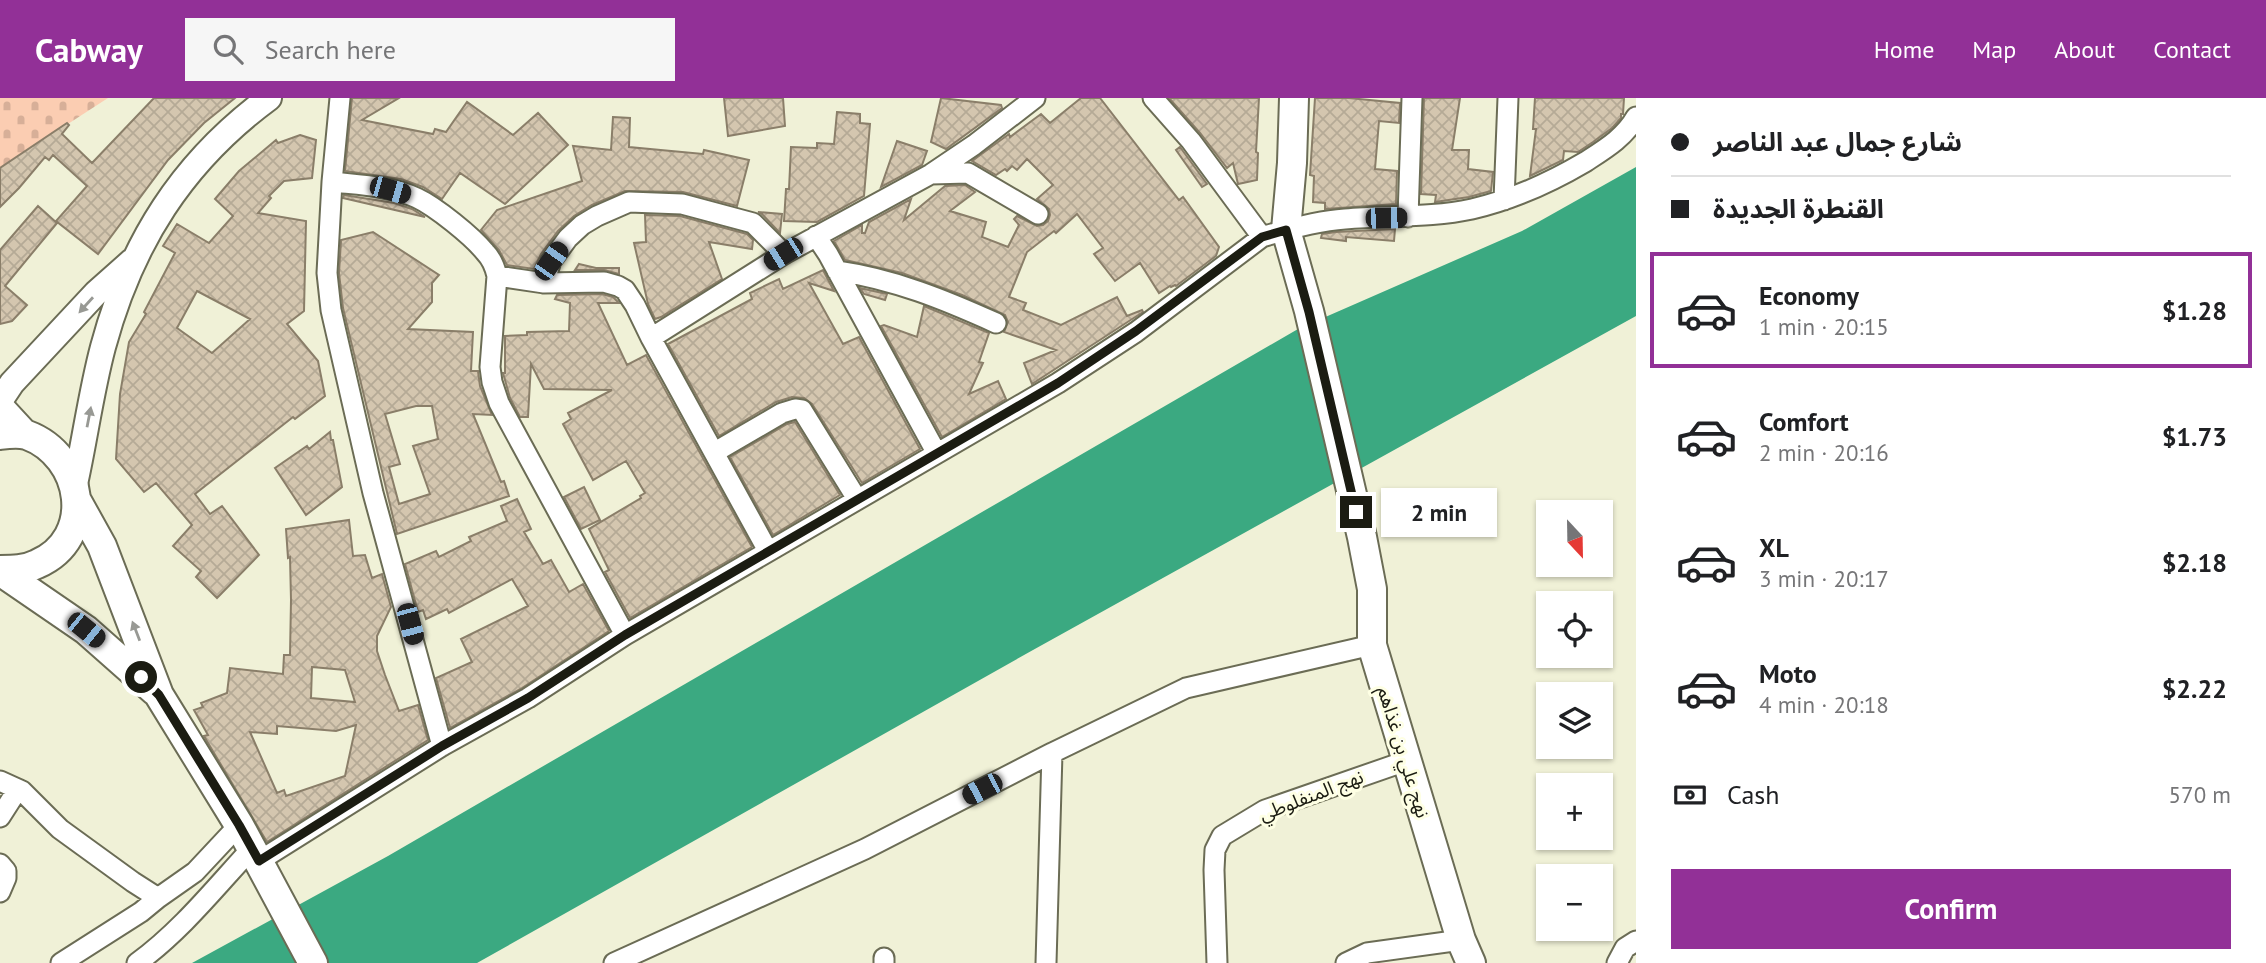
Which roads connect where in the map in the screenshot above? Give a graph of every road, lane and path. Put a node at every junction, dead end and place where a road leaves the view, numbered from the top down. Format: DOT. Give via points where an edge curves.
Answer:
graph roads {
  1 [pos="269,98"];
  2 [pos="340,98"];
  3 [pos="1035,98"];
  4 [pos="1153,98"];
  5 [pos="1294,98"];
  6 [pos="1412,98"];
  7 [pos="1508,98"];
  8 [pos="1636,117"];
  9 [pos="932,174"];
  10 [pos="332,182"];
  11 [pos="1504,200"];
  12 [pos="1038,214"];
  13 [pos="1408,217"];
  14 [pos="1274,234"];
  15 [pos="816,236"];
  16 [pos="783,254"];
  17 [pos="135,258"];
  18 [pos="838,271"];
  19 [pos="497,276"];
  20 [pos="544,283"];
  21 [pos="996,323"];
  22 [pos="651,338"];
  23 [pos="0,401"];
  24 [pos="0,408"];
  25 [pos="12,434"];
  26 [pos="715,452"];
  27 [pos="936,452"];
  28 [pos="76,492"];
  29 [pos="857,499"];
  30 [pos="768,551"];
  31 [pos="0,570"];
  32 [pos="625,635"];
  33 [pos="1372,645"];
  34 [pos="159,695"];
  35 [pos="442,746"];
  36 [pos="1052,752"];
  37 [pos="1406,761"];
  38 [pos="9,785"];
  39 [pos="0,817"];
  40 [pos="255,854"];
  41 [pos="0,864"];
  42 [pos="0,892"];
  43 [pos="158,898"];
  44 [pos="1636,941"];
  45 [pos="1466,951"];
  46 [pos="61,963"];
  47 [pos="137,963"];
  48 [pos="313,963"];
  49 [pos="614,963"];
  50 [pos="1046,963"];
  51 [pos="1217,963"];
  52 [pos="1346,963"];
  53 [pos="1617,963"];
  1 -- 17 [label="street" via="214,144 186,176 152,224"];
  2 -- 10 [label="street"];
  3 -- 9 [label="street"];
  4 -- 14 [label="street"];
  5 -- 14 [label="main road" via="1292,163"];
  6 -- 13 [label="street"];
  7 -- 11 [label="street"];
  8 -- 11 [label="street" via="1610,146 1565,174"];
  9 -- 12 [label="street" via="968,173"];
  9 -- 15 [label="street"];
  10 -- 19 [label="street" via="417,198 474,240"];
  10 -- 35 [label="street" via="327,273 331,310 373,493"];
  11 -- 13 [label="street"];
  13 -- 14 [label="street" via="1343,219"];
  14 -- 27 [label="street" via="1103,354"];
  14 -- 33 [label="main road, نهج علي بن غذاهم" via="1309,312 1372,589"];
  15 -- 16 [label="street"];
  15 -- 18 [label="street"];
  16 -- 20 [label="street" via="753,223 682,204 629,202 597,216 568,238 551,261"];
  16 -- 22 [label="street"];
  17 -- 23 [label="street, one-way" via="96,293"];
  28 -- 17 [label="street, one-way" via="103,349"];
  18 -- 21 [label="street" via="906,286"];
  18 -- 27 [label="street"];
  19 -- 20 [label="street"];
  19 -- 32 [label="street" via="490,366 499,403"];
  20 -- 22 [label="street" via="618,286 635,304"];
  22 -- 26 [label="street"];
  24 -- 25 [label="main road"];
  25 -- 28 [label="main road" via="50,448 66,464"];
  26 -- 29 [label="street" via="782,413 802,410"];
  26 -- 30 [label="street"];
  27 -- 29 [label="street"];
  28 -- 31 [label="main road" via="75,520 54,554 19,570"];
  34 -- 28 [label="main road, one-way" via="102,546"];
  29 -- 30 [label="street"];
  30 -- 32 [label="street"];
  31 -- 34 [label="main road" via="86,630"];
  32 -- 35 [label="street" via="528,698"];
  33 -- 36 [label="street" via="1186,688"];
  33 -- 37 [label="main road, نهج علي بن غذاهم"];
  34 -- 40 [label="main road"];
  35 -- 40 [label="street"];
  36 -- 49 [label="street" via="865,849"];
  36 -- 50 [label="street"];
  37 -- 45 [label="main road, نهج علي بن غذاهم"];
  37 -- 51 [label="street, نهج المنفلوطي" via="1265,810 1222,836 1215,850 1214,870"];
  38 -- 39 [label="street"];
  38 -- 43 [label="street" via="30,797 60,829"];
  40 -- 43 [label="street" via="195,872"];
  40 -- 47 [label="street"];
  40 -- 48 [label="main road"];
  41 -- 42 [label="street" via="6,871"];
  43 -- 46 [label="street"];
  44 -- 53 [label="street" via="1625,948"];
  45 -- 52 [label="street" via="1367,953"];
}
